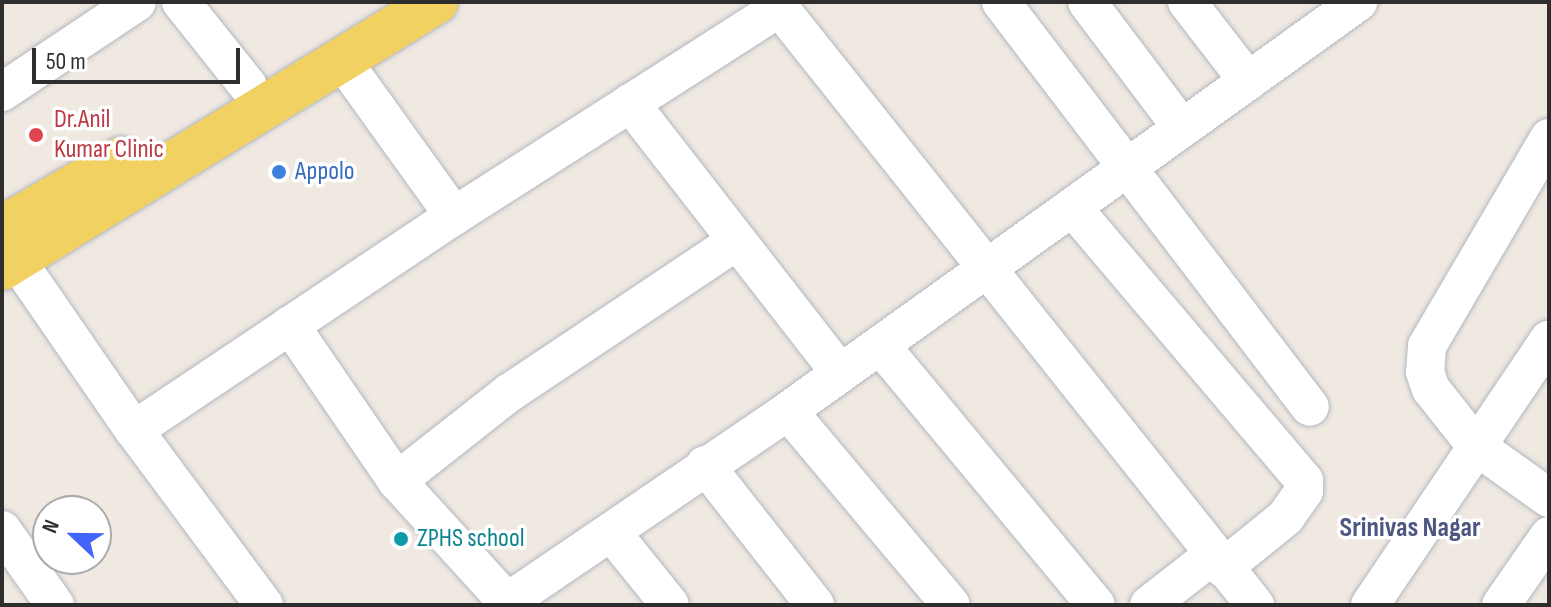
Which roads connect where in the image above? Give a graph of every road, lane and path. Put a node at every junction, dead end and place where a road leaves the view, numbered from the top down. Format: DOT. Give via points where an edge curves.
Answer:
graph roads {
  1 [pos="137,2"];
  2 [pos="181,2"];
  3 [pos="385,2"];
  4 [pos="436,2"];
  5 [pos="1001,2"];
  6 [pos="1087,2"];
  7 [pos="1187,2"];
  8 [pos="1358,2"];
  9 [pos="777,5"];
  10 [pos="342,60"];
  11 [pos="1248,81"];
  12 [pos="248,86"];
  13 [pos="2,92"];
  14 [pos="630,103"];
  15 [pos="1182,128"];
  16 [pos="1549,138"];
  17 [pos="1126,169"];
  18 [pos="1072,207"];
  19 [pos="454,216"];
  20 [pos="737,241"];
  21 [pos="5,248"];
  22 [pos="988,267"];
  23 [pos="290,325"];
  24 [pos="1549,340"];
  25 [pos="880,345"];
  26 [pos="840,373"];
  27 [pos="1310,407"];
  28 [pos="788,411"];
  29 [pos="134,430"];
  30 [pos="1476,446"];
  31 [pos="705,465"];
  32 [pos="397,481"];
  33 [pos="1549,498"];
  34 [pos="2,530"];
  35 [pos="612,533"];
  36 [pos="1549,536"];
  37 [pos="1218,562"];
  38 [pos="507,604"];
  39 [pos="55,605"];
  40 [pos="264,605"];
  41 [pos="670,605"];
  42 [pos="815,605"];
  43 [pos="951,605"];
  44 [pos="1096,605"];
  45 [pos="1149,605"];
  46 [pos="1255,605"];
  47 [pos="1370,605"];
  48 [pos="1501,605"];
  1 -- 13 [label="street"];
  2 -- 12 [label="street"];
  3 -- 12 [label="main road"];
  4 -- 10 [label="main road"];
  5 -- 17 [label="street"];
  6 -- 15 [label="street"];
  7 -- 11 [label="street"];
  8 -- 11 [label="street"];
  9 -- 14 [label="street"];
  9 -- 22 [label="street"];
  10 -- 19 [label="street"];
  10 -- 21 [label="main road"];
  11 -- 15 [label="street"];
  12 -- 21 [label="main road"];
  14 -- 19 [label="street"];
  14 -- 20 [label="street"];
  15 -- 17 [label="street"];
  16 -- 30 [label="street" via="1427,346 1425,372 1431,389"];
  17 -- 18 [label="street"];
  17 -- 27 [label="street"];
  18 -- 22 [label="street"];
  18 -- 37 [label="street" via="1304,481 1304,491 1286,517"];
  19 -- 23 [label="street"];
  20 -- 26 [label="street"];
  20 -- 32 [label="street" via="509,393"];
  21 -- 29 [label="street"];
  22 -- 25 [label="street"];
  22 -- 37 [label="street"];
  23 -- 29 [label="street"];
  23 -- 32 [label="street"];
  24 -- 30 [label="street"];
  25 -- 26 [label="street"];
  25 -- 44 [label="street"];
  26 -- 28 [label="street"];
  28 -- 31 [label="street"];
  28 -- 43 [label="street"];
  29 -- 40 [label="street"];
  30 -- 33 [label="street"];
  30 -- 47 [label="street"];
  31 -- 35 [label="street"];
  31 -- 42 [label="street"];
  32 -- 38 [label="street"];
  34 -- 39 [label="street"];
  35 -- 38 [label="street"];
  35 -- 41 [label="street"];
  36 -- 48 [label="street"];
  37 -- 45 [label="street"];
  37 -- 46 [label="street"];
}
